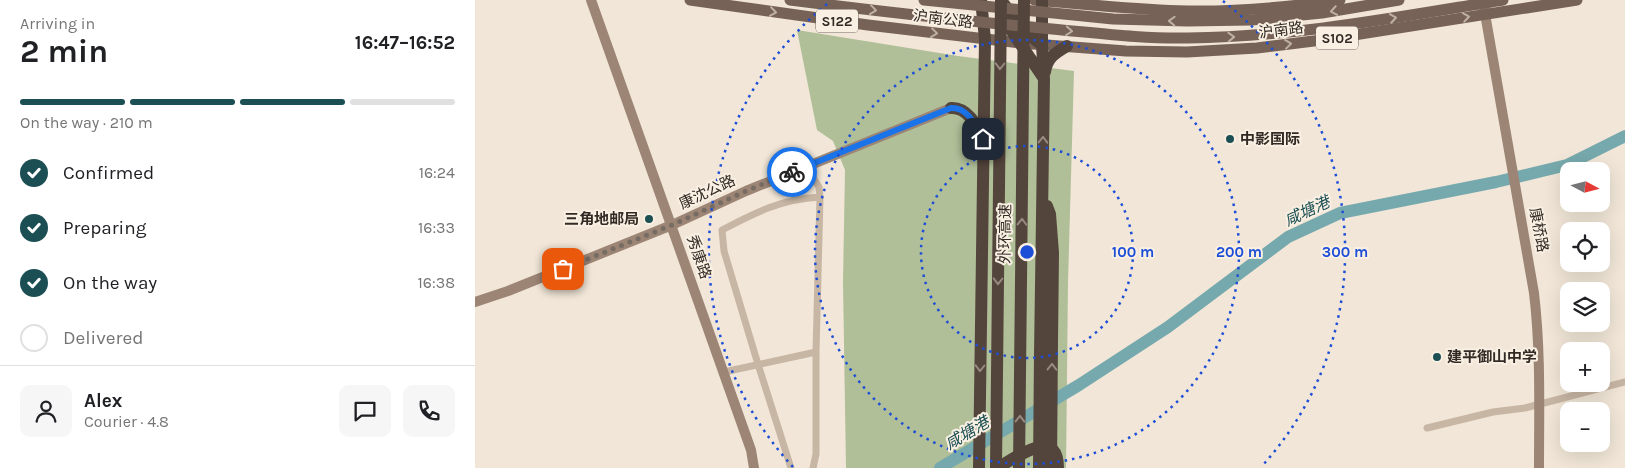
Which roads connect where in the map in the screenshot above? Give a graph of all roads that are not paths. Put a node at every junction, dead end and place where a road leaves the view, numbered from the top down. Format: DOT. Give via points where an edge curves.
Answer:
graph roads {
  1 [pos="591,0"];
  2 [pos="690,0"];
  3 [pos="790,0"];
  4 [pos="924,0"];
  5 [pos="981,0"];
  6 [pos="987,0"];
  7 [pos="1001,0"];
  8 [pos="1024,0"];
  9 [pos="1039,0"];
  10 [pos="1340,0"];
  11 [pos="1399,0"];
  12 [pos="1482,0"];
  13 [pos="1503,0"];
  14 [pos="1577,0"];
  15 [pos="1486,14"];
  16 [pos="985,39"];
  17 [pos="1020,43"];
  18 [pos="1042,45"];
  19 [pos="1067,46"];
  20 [pos="1044,79"];
  21 [pos="951,108"];
  22 [pos="983,139"];
  23 [pos="806,166"];
  24 [pos="1042,189"];
  25 [pos="820,197"];
  26 [pos="672,225"];
  27 [pos="475,302"];
  28 [pos="816,352"];
  29 [pos="758,364"];
  30 [pos="724,372"];
  31 [pos="1625,382"];
  32 [pos="1539,404"];
  33 [pos="1427,428"];
  34 [pos="754,468"];
  35 [pos="791,468"];
  36 [pos="813,468"];
  37 [pos="979,468"];
  38 [pos="997,468"];
  39 [pos="1019,468"];
  40 [pos="1039,468"];
  41 [pos="1051,468"];
  42 [pos="1058,468"];
  43 [pos="1539,468"];
  1 -- 26 [label="street, 秀康路"];
  2 -- 16 [label="main road, 沪南公路 / S122, one-way"];
  3 -- 13 [label="main road, one-way, bridge" via="957,21 1187,38 1322,29"];
  11 -- 4 [label="main road, one-way, bridge" via="1279,18 1187,21 1113,19"];
  5 -- 16 [label="highway"];
  6 -- 17 [label="highway"];
  7 -- 18 [label="highway" via="1029,35"];
  7 -- 38 [label="highway, 外环高速, one-way, bridge"];
  39 -- 8 [label="highway, 外环高速, one-way, bridge"];
  9 -- 10 [label="main road, 沪南路" via="1188,11 1253,9"];
  9 -- 18 [label="highway"];
  12 -- 15 [label="street, 康桥路"];
  14 -- 15 [label="main road, 沪南路 / S102"];
  19 -- 15 [label="main road, 沪南路 / S102, one-way" via="1170,52 1257,48"];
  15 -- 32 [label="street, 康桥路" via="1537,313"];
  16 -- 17 [label="main road, 沪南路 / S102"];
  16 -- 22 [label="highway"];
  17 -- 18 [label="main road, 沪南路 / S102"];
  17 -- 20 [label="highway"];
  18 -- 19 [label="main road, 沪南路 / S102"];
  18 -- 20 [label="highway"];
  19 -- 20 [label="highway" via="1052,54"];
  24 -- 20 [label="highway, one-way"];
  21 -- 22 [label="highway" via="968,115"];
  21 -- 23 [label="street, 康沈公路"];
  22 -- 37 [label="highway, one-way"];
  23 -- 25 [label="street" via="819,187"];
  23 -- 26 [label="street, 康沈公路"];
  24 -- 40 [label="highway, bridge"];
  41 -- 24 [label="highway, one-way, bridge" via="1052,235 1050,214"];
  25 -- 28 [label="street"];
  25 -- 29 [label="street" via="799,198 757,211 722,230 724,251"];
  26 -- 27 [label="street, 康沈公路"];
  26 -- 30 [label="street, 秀康路"];
  28 -- 29 [label="street"];
  28 -- 36 [label="street" via="816,454"];
  29 -- 30 [label="street"];
  29 -- 35 [label="street"];
  30 -- 34 [label="street, 秀康路" via="751,450"];
  31 -- 32 [label="street"];
  32 -- 33 [label="street"];
  32 -- 43 [label="street, 康桥路"];
  38 -- 42 [label="highway" via="1039,446 1047,446 1055,452"];
}
